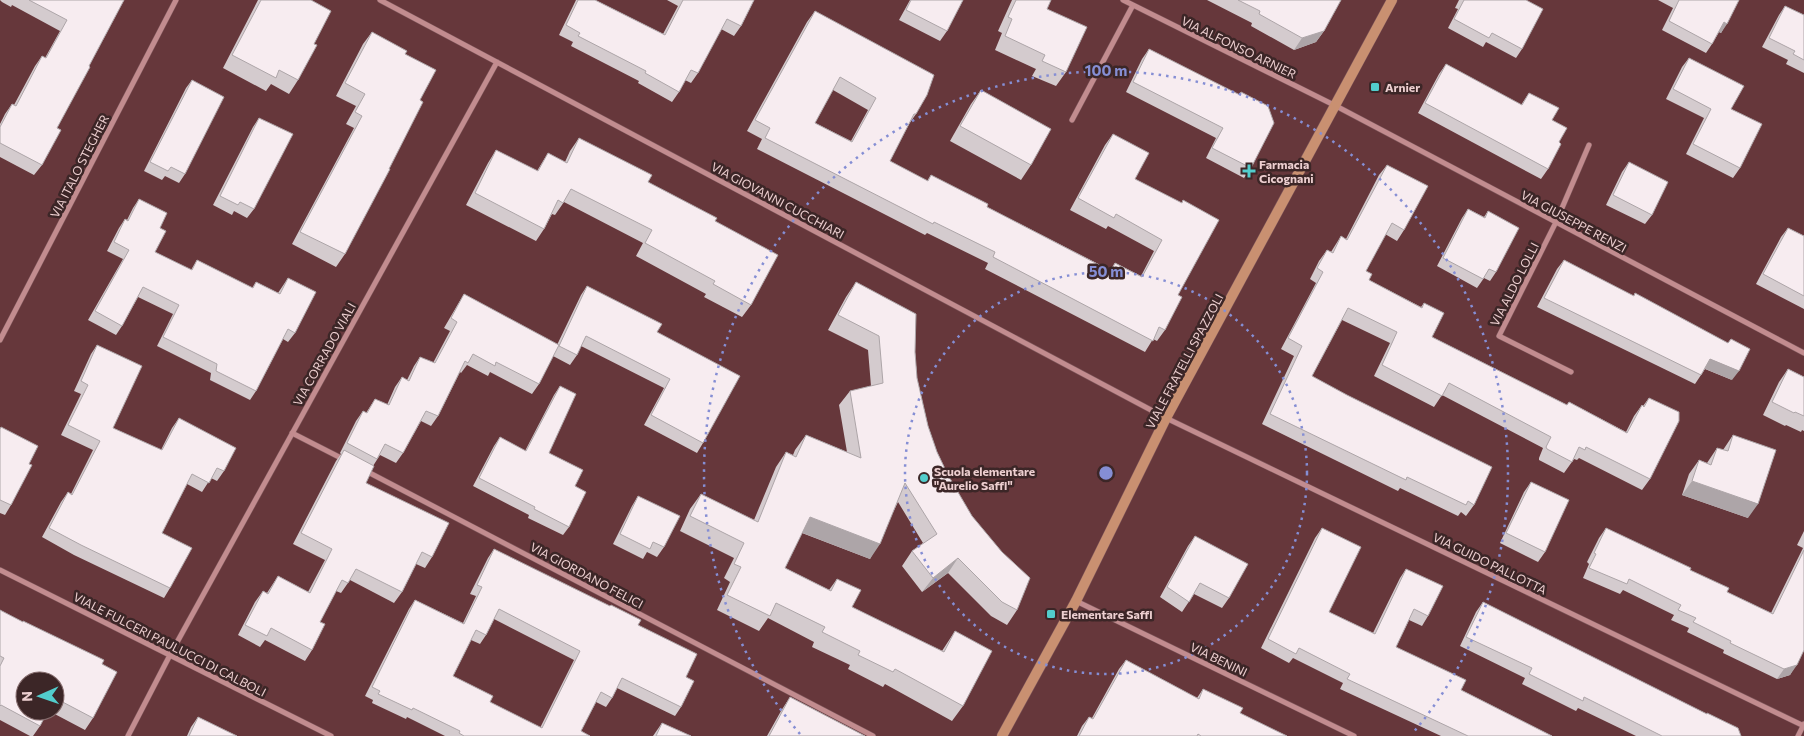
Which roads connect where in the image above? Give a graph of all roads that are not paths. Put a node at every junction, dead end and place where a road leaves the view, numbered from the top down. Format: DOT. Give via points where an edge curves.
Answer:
graph roads {
  1 [pos="176,0"];
  2 [pos="380,0"];
  3 [pos="1123,0"];
  4 [pos="1392,0"];
  5 [pos="1133,5"];
  6 [pos="497,62"];
  7 [pos="1336,106"];
  8 [pos="1072,120"];
  9 [pos="1589,145"];
  10 [pos="1556,222"];
  11 [pos="0,340"];
  12 [pos="1804,353"];
  13 [pos="1571,372"];
  14 [pos="1166,418"];
  15 [pos="292,433"];
  16 [pos="345,460"];
  17 [pos="362,470"];
  18 [pos="0,570"];
  19 [pos="1076,601"];
  20 [pos="170,655"];
  21 [pos="1804,725"];
  22 [pos="128,736"];
  23 [pos="331,736"];
  24 [pos="873,736"];
  25 [pos="1002,736"];
  26 [pos="1354,736"];
  27 [pos="1798,736"];
  1 -- 11 [label="street, VIA ITALO STEGHER"];
  2 -- 6 [label="street, VIA GIOVANNI CUCCHIARI"];
  3 -- 5 [label="street, VIA ALFONSO ARNIER"];
  4 -- 7 [label="street, VIALE FRATELLI SPAZZOLI"];
  5 -- 7 [label="street, VIA ALFONSO ARNIER"];
  5 -- 8 [label="street"];
  6 -- 14 [label="street, VIA GIOVANNI CUCCHIARI"];
  6 -- 15 [label="street, VIA CORRADO VIALI"];
  7 -- 10 [label="street, VIA GIUSEPPE RENZI"];
  7 -- 14 [label="street, VIALE FRATELLI SPAZZOLI"];
  9 -- 10 [label="street"];
  10 -- 12 [label="street, VIA GIUSEPPE RENZI"];
  10 -- 13 [label="street, VIA ALDO LOLLI" via="1499,336"];
  14 -- 19 [label="street, VIALE FRATELLI SPAZZOLI"];
  14 -- 21 [label="street, VIA GUIDO PALLOTTA"];
  15 -- 16 [label="street"];
  15 -- 20 [label="street, VIA CORRADO VIALI"];
  17 -- 24 [label="street, VIA GIORDANO FELICI"];
  18 -- 20 [label="street, VIALE FULCERI PAULUCCI DI CALBOLI"];
  19 -- 25 [label="street, VIALE FRATELLI SPAZZOLI"];
  19 -- 26 [label="street, VIA BENINI"];
  20 -- 22 [label="street, VIA CORRADO VIALI"];
  20 -- 23 [label="street, VIALE FULCERI PAULUCCI DI CALBOLI"];
  21 -- 27 [label="street"];
}
